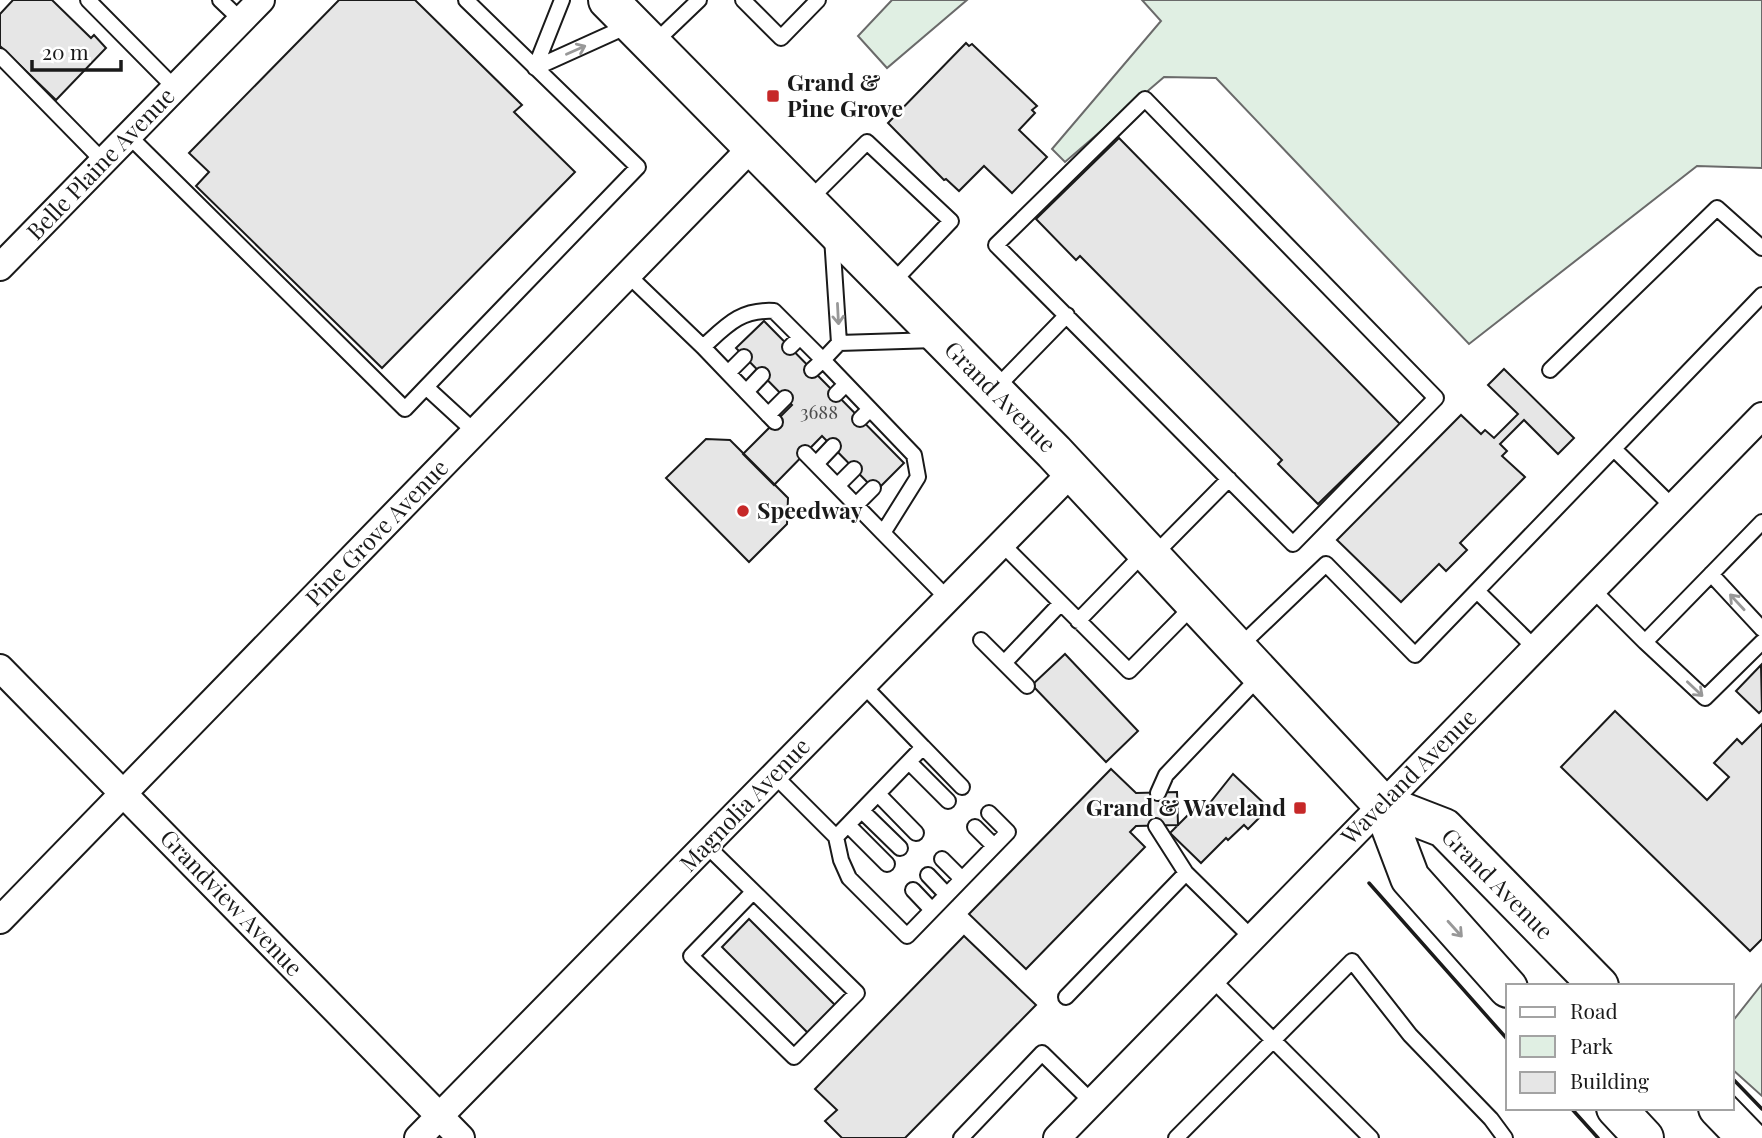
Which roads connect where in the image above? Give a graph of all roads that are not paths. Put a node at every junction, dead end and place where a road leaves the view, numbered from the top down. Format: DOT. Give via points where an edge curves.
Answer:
graph roads {
  1 [pos="88,0"];
  2 [pos="220,0"];
  3 [pos="261,0"];
  4 [pos="466,0"];
  5 [pos="562,0"];
  6 [pos="699,0"];
  7 [pos="743,0"];
  8 [pos="818,0"];
  9 [pos="241,20"];
  10 [pos="631,23"];
  11 [pos="0,56"];
  12 [pos="536,68"];
  13 [pos="175,88"];
  14 [pos="129,136"];
  15 [pos="753,146"];
  16 [pos="104,162"];
  17 [pos="819,215"];
  18 [pos="1762,248"];
  19 [pos="0,267"];
  20 [pos="628,275"];
  21 [pos="890,286"];
  22 [pos="1762,295"];
  23 [pos="1067,315"];
  24 [pos="944,341"];
  25 [pos="839,343"];
  26 [pos="703,347"];
  27 [pos="744,357"];
  28 [pos="818,365"];
  29 [pos="1550,370"];
  30 [pos="728,373"];
  31 [pos="762,375"];
  32 [pos="426,387"];
  33 [pos="993,391"];
  34 [pos="746,392"];
  35 [pos="785,398"];
  36 [pos="1762,416"];
  37 [pos="475,432"];
  38 [pos="833,446"];
  39 [pos="1614,449"];
  40 [pos="805,453"];
  41 [pos="816,464"];
  42 [pos="854,469"];
  43 [pos="1072,472"];
  44 [pos="1229,479"];
  45 [pos="837,486"];
  46 [pos="873,488"];
  47 [pos="856,505"];
  48 [pos="1674,508"];
  49 [pos="1762,522"];
  50 [pos="883,533"];
  51 [pos="1002,544"];
  52 [pos="1149,554"];
  53 [pos="1711,574"];
  54 [pos="1477,591"];
  55 [pos="1594,591"];
  56 [pos="948,599"];
  57 [pos="1061,603"];
  58 [pos="1195,604"];
  59 [pos="1078,621"];
  60 [pos="1762,629"];
  61 [pos="982,640"];
  62 [pos="1645,642"];
  63 [pos="1762,642"];
  64 [pos="1536,649"];
  65 [pos="1249,662"];
  66 [pos="1004,663"];
  67 [pos="0,668"];
  68 [pos="863,685"];
  69 [pos="1027,686"];
  70 [pos="923,747"];
  71 [pos="909,762"];
  72 [pos="775,775"];
  73 [pos="962,787"];
  74 [pos="125,793"];
  75 [pos="1158,793"];
  76 [pos="878,794"];
  77 [pos="948,801"];
  78 [pos="1381,804"];
  79 [pos="862,810"];
  80 [pos="989,813"];
  81 [pos="848,825"];
  82 [pos="1156,826"];
  83 [pos="975,827"];
  84 [pos="916,833"];
  85 [pos="836,837"];
  86 [pos="706,845"];
  87 [pos="994,846"];
  88 [pos="900,848"];
  89 [pos="942,859"];
  90 [pos="887,864"];
  91 [pos="1186,873"];
  92 [pos="928,875"];
  93 [pos="962,879"];
  94 [pos="913,891"];
  95 [pos="753,892"];
  96 [pos="947,895"];
  97 [pos="932,910"];
  98 [pos="0,920"];
  99 [pos="1252,938"];
  100 [pos="1212,979"];
  101 [pos="1597,984"];
  102 [pos="1506,986"];
  103 [pos="1066,997"];
  104 [pos="1274,1040"];
  105 [pos="1092,1102"];
  106 [pos="1618,1110"];
  107 [pos="1720,1110"];
  108 [pos="439,1116"];
  109 [pos="964,1137"];
  110 [pos="418,1138"];
  111 [pos="461,1138"];
  112 [pos="1056,1138"];
  113 [pos="1176,1138"];
  114 [pos="1371,1138"];
  115 [pos="1505,1138"];
  116 [pos="1644,1138"];
  117 [pos="1747,1138"];
  1 -- 13 [label="lane"];
  2 -- 9 [label="lane"];
  3 -- 9 [label="street, Belle Plaine Avenue"];
  4 -- 12 [label="lane"];
  5 -- 12 [label="lane"];
  6 -- 10 [label="lane"];
  7 -- 8 [label="lane" via="781,38"];
  9 -- 13 [label="street, Belle Plaine Avenue"];
  12 -- 10 [label="lane, one-way"];
  10 -- 15 [label="main road, Grand Avenue"];
  11 -- 16 [label="lane"];
  12 -- 32 [label="lane" via="638,167"];
  13 -- 14 [label="street, Belle Plaine Avenue"];
  14 -- 16 [label="street, Belle Plaine Avenue"];
  14 -- 32 [label="lane" via="405,409"];
  15 -- 17 [label="main road, Grand Avenue"];
  15 -- 20 [label="street, Pine Grove Avenue"];
  16 -- 19 [label="street, Belle Plaine Avenue"];
  17 -- 21 [label="main road, Grand Avenue"];
  17 -- 21 [label="lane" via="867,142 951,221"];
  17 -- 25 [label="lane, one-way"];
  18 -- 29 [label="lane" via="1717,208"];
  20 -- 26 [label="lane"];
  20 -- 37 [label="street, Pine Grove Avenue"];
  21 -- 24 [label="main road, Grand Avenue"];
  22 -- 39 [label="lane"];
  23 -- 33 [label="lane"];
  23 -- 44 [label="lane"];
  23 -- 44 [label="lane" via="996,245 1145,99 1436,398 1293,544"];
  24 -- 25 [label="lane"];
  24 -- 33 [label="main road, Grand Avenue"];
  25 -- 28 [label="lane"];
  26 -- 28 [label="lane" via="729,323 753,310 774,311 778,325"];
  26 -- 30 [label="lane"];
  27 -- 30 [label="lane"];
  28 -- 50 [label="lane" via="905,455 914,455 918,477"];
  30 -- 34 [label="lane"];
  31 -- 34 [label="lane"];
  32 -- 37 [label="lane"];
  33 -- 43 [label="main road, Grand Avenue"];
  34 -- 35 [label="lane" via="772,418"];
  36 -- 48 [label="street, Waveland Avenue"];
  37 -- 74 [label="street, Pine Grove Avenue"];
  38 -- 41 [label="lane"];
  39 -- 48 [label="lane"];
  39 -- 54 [label="lane"];
  40 -- 41 [label="lane"];
  41 -- 45 [label="lane"];
  42 -- 45 [label="lane"];
  43 -- 51 [label="street, Magnolia Avenue"];
  43 -- 52 [label="main road, Grand Avenue"];
  44 -- 52 [label="lane"];
  45 -- 47 [label="lane"];
  46 -- 47 [label="lane"];
  47 -- 50 [label="lane"];
  48 -- 55 [label="street, Waveland Avenue"];
  49 -- 53 [label="lane"];
  50 -- 56 [label="lane"];
  51 -- 56 [label="street, Magnolia Avenue"];
  51 -- 57 [label="lane"];
  52 -- 58 [label="main road, Grand Avenue"];
  52 -- 59 [label="lane"];
  60 -- 53 [label="lane, one-way"];
  53 -- 62 [label="lane"];
  54 -- 64 [label="lane"];
  54 -- 65 [label="lane" via="1415,655 1326,564"];
  55 -- 62 [label="lane"];
  55 -- 64 [label="street, Waveland Avenue"];
  56 -- 68 [label="street, Magnolia Avenue"];
  57 -- 59 [label="lane"];
  57 -- 66 [label="lane"];
  58 -- 59 [label="lane" via="1129,671"];
  58 -- 65 [label="main road, Grand Avenue"];
  61 -- 66 [label="lane"];
  62 -- 63 [label="lane, one-way" via="1705,698"];
  64 -- 78 [label="street, Waveland Avenue"];
  65 -- 75 [label="lane" via="1166,775"];
  65 -- 78 [label="main road, Grand Avenue"];
  66 -- 69 [label="lane"];
  67 -- 74 [label="street, Grandview Avenue"];
  68 -- 70 [label="lane"];
  68 -- 72 [label="street, Magnolia Avenue"];
  70 -- 71 [label="lane"];
  70 -- 73 [label="lane"];
  71 -- 76 [label="lane"];
  71 -- 77 [label="lane"];
  72 -- 85 [label="lane"];
  72 -- 86 [label="street, Magnolia Avenue"];
  74 -- 98 [label="street, Pine Grove Avenue"];
  74 -- 108 [label="street, Grandview Avenue"];
  76 -- 79 [label="lane"];
  76 -- 84 [label="lane"];
  78 -- 99 [label="street, Waveland Avenue"];
  78 -- 101 [label="main road, Grand Avenue" via="1444,828"];
  78 -- 102 [label="main road, Grand Avenue, one-way" via="1410,878"];
  79 -- 81 [label="lane"];
  79 -- 88 [label="lane"];
  80 -- 87 [label="lane" via="1008,832"];
  81 -- 85 [label="lane"];
  81 -- 90 [label="lane"];
  82 -- 91 [label="lane"];
  83 -- 87 [label="lane"];
  85 -- 97 [label="lane" via="849,878 907,936"];
  86 -- 95 [label="lane"];
  86 -- 108 [label="street, Magnolia Avenue"];
  87 -- 93 [label="lane"];
  89 -- 93 [label="lane"];
  91 -- 99 [label="lane"];
  91 -- 103 [label="lane"];
  92 -- 96 [label="lane"];
  93 -- 96 [label="lane"];
  94 -- 97 [label="lane"];
  95 -- 95 [label="lane" via="857,993 794,1057 691,956"];
  96 -- 97 [label="lane"];
  99 -- 100 [label="street, Waveland Avenue"];
  100 -- 104 [label="lane"];
  100 -- 105 [label="street, Waveland Avenue"];
  104 -- 113 [label="lane"];
  104 -- 114 [label="lane"];
  104 -- 115 [label="lane" via="1352,961 1410,1035"];
  105 -- 109 [label="lane" via="1042,1053"];
  105 -- 112 [label="street, Waveland Avenue"];
  106 -- 116 [label="main road"];
  107 -- 117 [label="main road"];
  108 -- 110 [label="street, Magnolia Avenue"];
  108 -- 111 [label="street, Grandview Avenue"];
}
